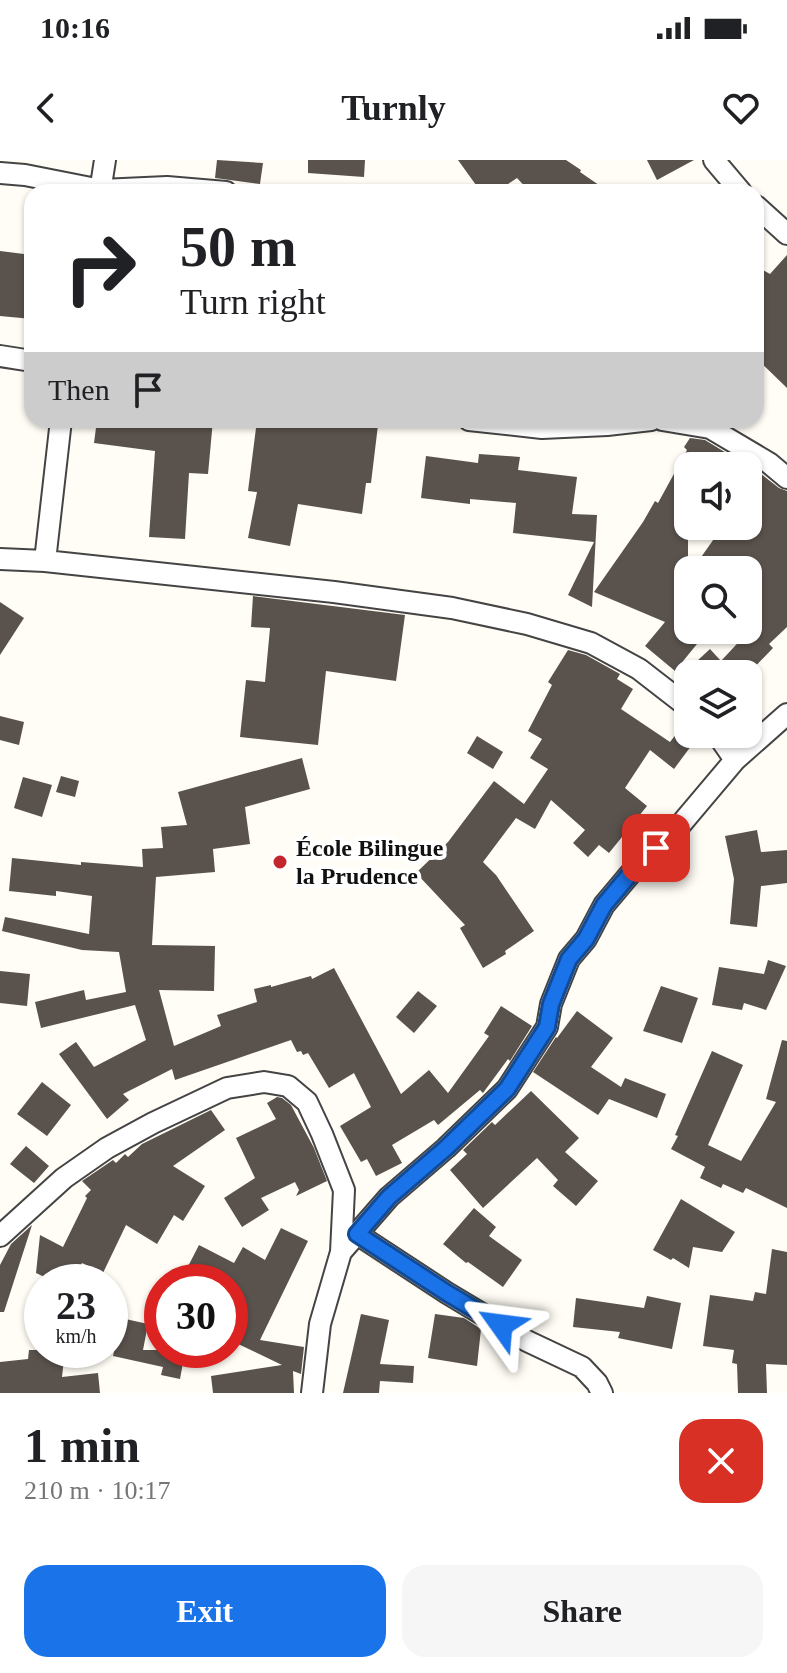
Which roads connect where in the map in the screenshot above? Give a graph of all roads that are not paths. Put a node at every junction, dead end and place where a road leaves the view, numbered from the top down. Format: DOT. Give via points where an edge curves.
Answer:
graph roads {
  1 [pos="105,160"];
  2 [pos="714,160"];
  3 [pos="0,173"];
  4 [pos="67,184"];
  5 [pos="101,184"];
  6 [pos="734,184"];
  7 [pos="764,213"];
  8 [pos="787,234"];
  9 [pos="0,356"];
  10 [pos="24,360"];
  11 [pos="60,428"];
  12 [pos="710,428"];
  13 [pos="787,478"];
  14 [pos="0,559"];
  15 [pos="45,561"];
  16 [pos="674,696"];
  17 [pos="787,714"];
  18 [pos="727,748"];
  19 [pos="735,760"];
  20 [pos="357,1234"];
  21 [pos="0,1236"];
  22 [pos="341,1252"];
  23 [pos="312,1393"];
  24 [pos="602,1393"];
  1 -- 5 [label="street"];
  2 -- 6 [label="street"];
  3 -- 4 [label="street"];
  7 -- 8 [label="street"];
  9 -- 10 [label="street"];
  11 -- 15 [label="street"];
  12 -- 13 [label="street"];
  14 -- 15 [label="street"];
  15 -- 16 [label="street" via="334,592 527,624 591,643"];
  17 -- 19 [label="street"];
  18 -- 19 [label="street"];
  19 -- 20 [label="street" via="604,905 569,959 547,1027 507,1089 389,1197"];
  20 -- 22 [label="street"];
  20 -- 24 [label="street" via="527,1341 582,1367"];
  21 -- 22 [label="street" via="64,1178 107,1148 227,1088 264,1082 288,1086 307,1102 322,1134 344,1190"];
  22 -- 23 [label="street" via="320,1324"];
}
